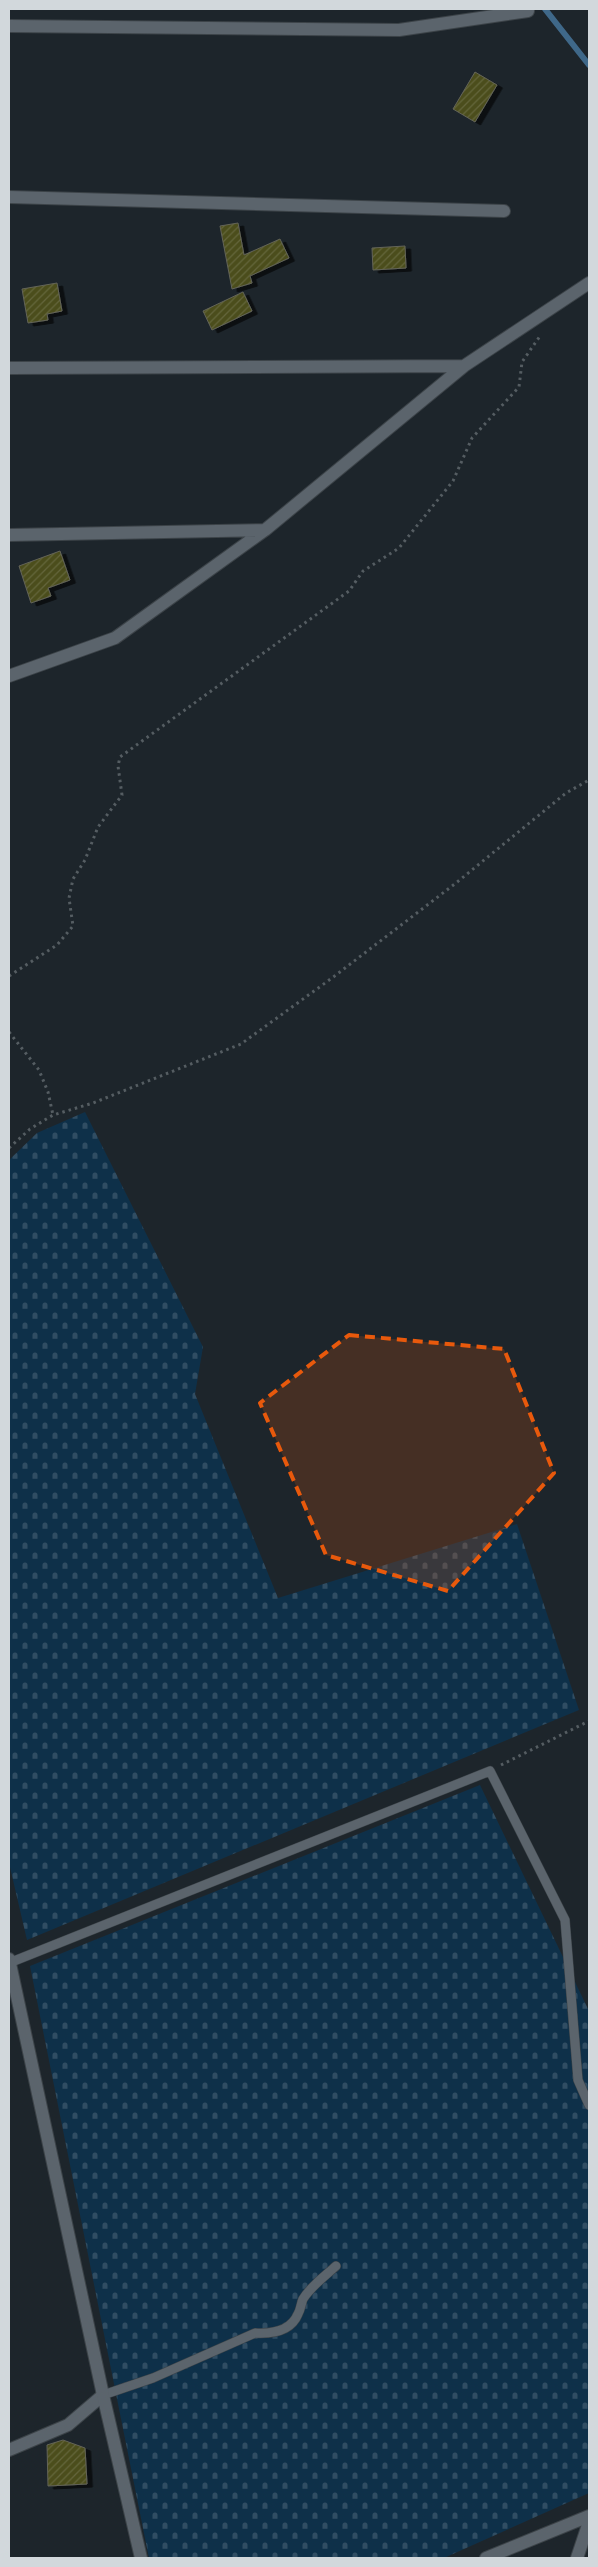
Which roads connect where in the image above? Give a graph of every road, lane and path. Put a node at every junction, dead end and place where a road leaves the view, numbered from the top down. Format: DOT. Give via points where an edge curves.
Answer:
graph roads {
  1 [pos="529,10"];
  2 [pos="9,26"];
  3 [pos="9,197"];
  4 [pos="504,211"];
  5 [pos="589,283"];
  6 [pos="545,312"];
  7 [pos="464,366"];
  8 [pos="9,368"];
  9 [pos="265,530"];
  10 [pos="9,535"];
  11 [pos="9,676"];
  12 [pos="589,780"];
  13 [pos="9,976"];
  14 [pos="9,1032"];
  15 [pos="53,1115"];
  16 [pos="9,1148"];
  17 [pos="589,1721"];
  18 [pos="490,1771"];
  19 [pos="9,1961"];
  20 [pos="589,2105"];
  21 [pos="336,2266"];
  22 [pos="103,2395"];
  23 [pos="9,2450"];
  24 [pos="589,2516"];
  25 [pos="589,2522"];
  26 [pos="141,2558"];
  27 [pos="486,2558"];
  28 [pos="577,2558"];
  1 -- 2 [label="street" via="400,30"];
  3 -- 4 [label="street"];
  5 -- 6 [label="street"];
  6 -- 7 [label="street"];
  6 -- 13 [label="path" via="541,335 522,362 519,387 472,438 454,481 399,548 363,571 349,591 120,756 122,796 98,828 73,879 69,898 73,926 57,945"];
  7 -- 8 [label="street"];
  7 -- 9 [label="street"];
  9 -- 10 [label="street"];
  9 -- 11 [label="street" via="115,638"];
  12 -- 15 [label="path" via="566,793 456,883 241,1044 93,1103"];
  14 -- 15 [label="path" via="39,1070"];
  15 -- 16 [label="path" via="30,1129"];
  17 -- 18 [label="path"];
  18 -- 19 [label="lane"];
  18 -- 20 [label="lane" via="565,1920 578,2080"];
  19 -- 22 [label="street"];
  21 -- 22 [label="lane" via="302,2300 290,2327 255,2333 153,2378"];
  22 -- 23 [label="street" via="68,2425"];
  22 -- 26 [label="street"];
  24 -- 27 [label="street"];
  25 -- 28 [label="street"];
}
